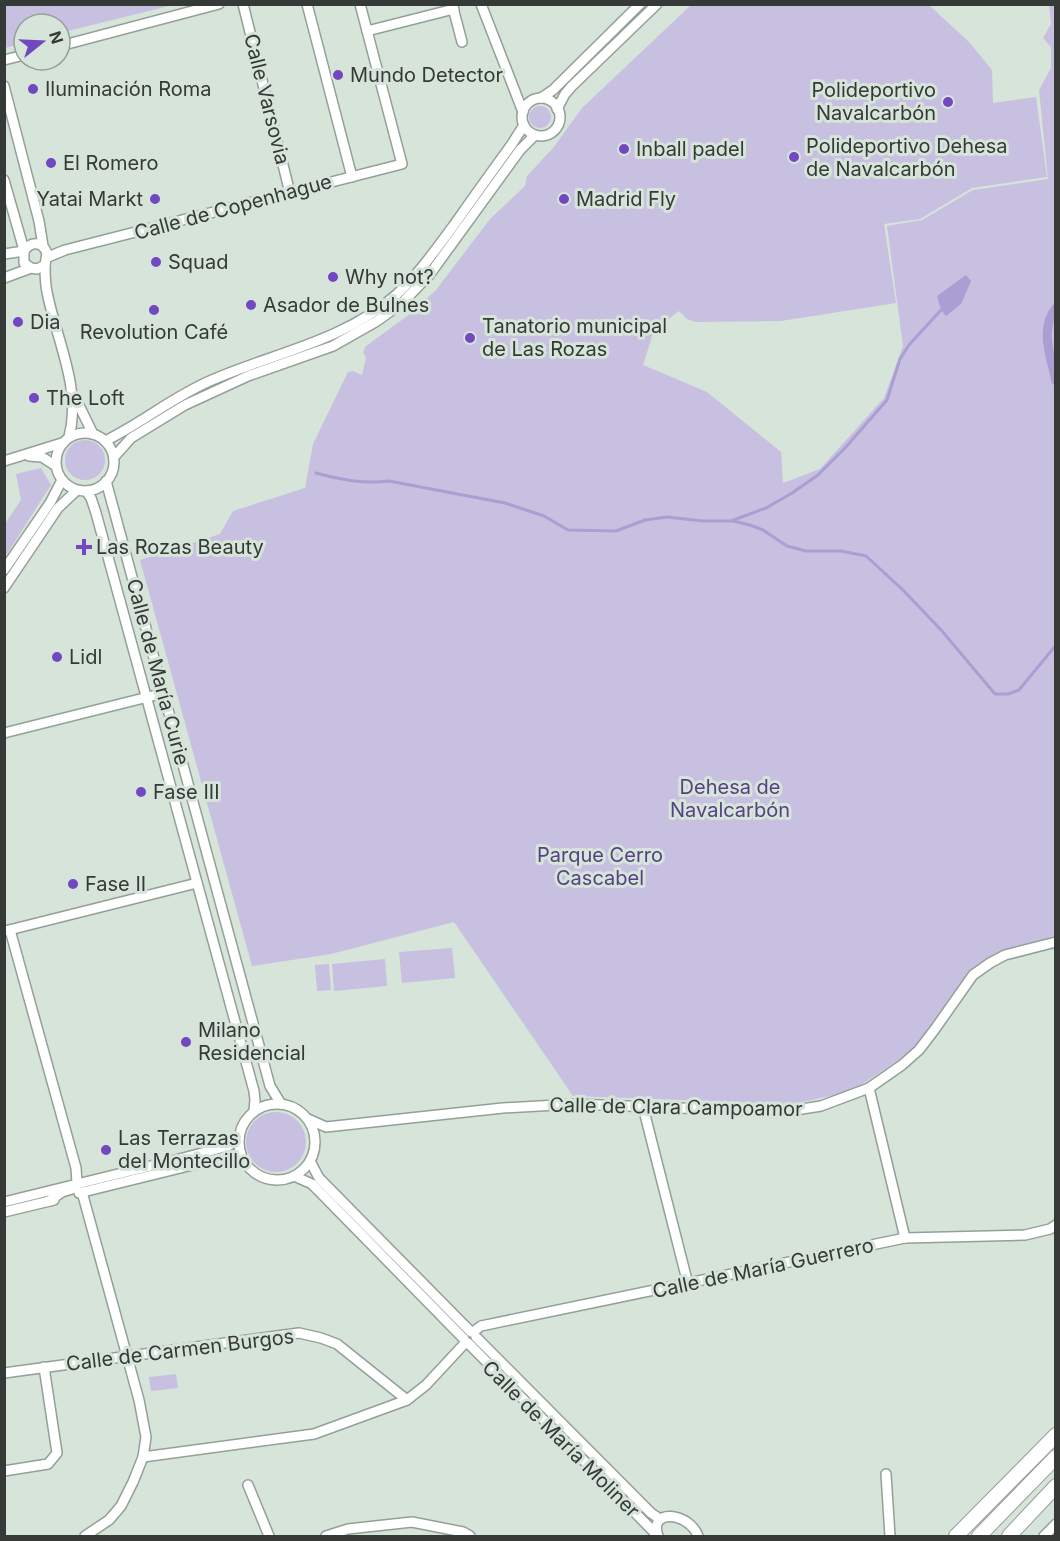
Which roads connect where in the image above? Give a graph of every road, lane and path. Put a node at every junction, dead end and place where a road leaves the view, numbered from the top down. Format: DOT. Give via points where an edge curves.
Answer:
graph roads {
  1 [pos="219,4"];
  2 [pos="243,4"];
  3 [pos="307,4"];
  4 [pos="360,4"];
  5 [pos="481,4"];
  6 [pos="640,4"];
  7 [pos="657,4"];
  8 [pos="453,7"];
  9 [pos="367,31"];
  10 [pos="462,42"];
  11 [pos="72,43"];
  12 [pos="512,85"];
  13 [pos="4,86"];
  14 [pos="537,99"];
  15 [pos="557,109"];
  16 [pos="523,112"];
  17 [pos="524,125"];
  18 [pos="535,135"];
  19 [pos="352,177"];
  20 [pos="4,180"];
  21 [pos="290,193"];
  22 [pos="24,250"];
  23 [pos="4,254"];
  24 [pos="45,254"];
  25 [pos="32,268"];
  26 [pos="4,278"];
  27 [pos="47,291"];
  28 [pos="72,392"];
  29 [pos="93,434"];
  30 [pos="66,440"];
  31 [pos="105,441"];
  32 [pos="27,455"];
  33 [pos="114,457"];
  34 [pos="4,461"];
  35 [pos="56,466"];
  36 [pos="62,480"];
  37 [pos="106,481"];
  38 [pos="82,490"];
  39 [pos="4,570"];
  40 [pos="4,588"];
  41 [pos="164,693"];
  42 [pos="146,698"];
  43 [pos="4,733"];
  44 [pos="197,883"];
  45 [pos="7,930"];
  46 [pos="1056,942"];
  47 [pos="869,1088"];
  48 [pos="281,1104"];
  49 [pos="643,1107"];
  50 [pos="254,1111"];
  51 [pos="308,1119"];
  52 [pos="326,1127"];
  53 [pos="238,1140"];
  54 [pos="315,1141"];
  55 [pos="310,1161"];
  56 [pos="244,1163"];
  57 [pos="294,1176"];
  58 [pos="80,1188"];
  59 [pos="4,1202"];
  60 [pos="4,1212"];
  61 [pos="1056,1225"];
  62 [pos="905,1238"];
  63 [pos="688,1284"];
  64 [pos="470,1338"];
  65 [pos="126,1356"];
  66 [pos="44,1367"];
  67 [pos="4,1373"];
  68 [pos="407,1400"];
  69 [pos="1056,1435"];
  70 [pos="1056,1449"];
  71 [pos="143,1457"];
  72 [pos="1056,1457"];
  73 [pos="4,1471"];
  74 [pos="886,1474"];
  75 [pos="1032,1482"];
  76 [pos="248,1485"];
  77 [pos="1056,1486"];
  78 [pos="660,1519"];
  79 [pos="1056,1524"];
  80 [pos="657,1535"];
  81 [pos="85,1536"];
  82 [pos="269,1536"];
  83 [pos="326,1536"];
  84 [pos="470,1536"];
  85 [pos="698,1536"];
  86 [pos="890,1536"];
  87 [pos="956,1536"];
  88 [pos="979,1536"];
  89 [pos="1009,1536"];
  90 [pos="1044,1536"];
  1 -- 11 [label="street"];
  2 -- 21 [label="street, Calle Varsovia"];
  3 -- 19 [label="street"];
  4 -- 9 [label="street"];
  5 -- 12 [label="street"];
  6 -- 14 [label="street" via="559,84"];
  7 -- 15 [label="street" via="565,94"];
  8 -- 9 [label="street"];
  8 -- 10 [label="street"];
  9 -- 19 [label="street, Calle de Copenhague" via="402,164"];
  12 -- 14 [label="street"];
  12 -- 16 [label="street"];
  13 -- 24 [label="street"];
  14 -- 15 [label="street"];
  14 -- 16 [label="street" via="528,103"];
  15 -- 18 [label="street" via="559,120 554,130"];
  16 -- 17 [label="street"];
  17 -- 18 [label="street"];
  17 -- 31 [label="street" via="423,267 395,296 350,327 210,380"];
  18 -- 33 [label="street" via="430,274 394,309 333,346 248,376 185,405 131,438"];
  19 -- 21 [label="street, Calle de Copenhague"];
  20 -- 22 [label="street"];
  21 -- 24 [label="street, Calle de Copenhague"];
  22 -- 23 [label="street"];
  22 -- 24 [label="street" via="33,244"];
  22 -- 25 [label="street" via="24,263"];
  24 -- 25 [label="street" via="37,269"];
  24 -- 27 [label="street"];
  25 -- 26 [label="street"];
  25 -- 27 [label="street"];
  27 -- 28 [label="street"];
  28 -- 29 [label="street"];
  28 -- 30 [label="street" via="74,418"];
  29 -- 30 [label="street" via="77,433"];
  29 -- 31 [label="street"];
  30 -- 32 [label="street"];
  30 -- 35 [label="street" via="57,453"];
  31 -- 33 [label="street"];
  32 -- 34 [label="street"];
  32 -- 35 [label="street" via="42,457"];
  33 -- 37 [label="street"];
  35 -- 36 [label="street"];
  36 -- 38 [label="street"];
  36 -- 39 [label="street"];
  37 -- 38 [label="street"];
  37 -- 41 [label="street, Calle de María Curie"];
  38 -- 40 [label="street" via="58,508"];
  38 -- 42 [label="street, Calle de María Curie" via="91,498 96,513"];
  41 -- 42 [label="street"];
  41 -- 48 [label="street, Calle de María Curie" via="270,1086"];
  42 -- 43 [label="street"];
  42 -- 44 [label="street, Calle de María Curie"];
  44 -- 45 [label="street"];
  44 -- 50 [label="street, Calle de María Curie" via="254,1091"];
  45 -- 58 [label="street"];
  46 -- 47 [label="street, Calle de Clara Campoamor" via="1005,955 973,975 919,1050"];
  47 -- 49 [label="street, Calle de Clara Campoamor" via="821,1107 783,1112"];
  47 -- 62 [label="street"];
  48 -- 50 [label="street"];
  48 -- 51 [label="street"];
  49 -- 52 [label="street, Calle de Clara Campoamor" via="575,1104 502,1108"];
  49 -- 63 [label="street"];
  50 -- 53 [label="street" via="243,1124"];
  51 -- 52 [label="street"];
  51 -- 54 [label="street"];
  52 -- 54 [label="street"];
  53 -- 56 [label="street"];
  53 -- 58 [label="street"];
  54 -- 55 [label="street"];
  55 -- 57 [label="street"];
  55 -- 64 [label="street, Calle de María Moliner" via="319,1178"];
  56 -- 57 [label="street" via="261,1177 272,1180"];
  56 -- 58 [label="street" via="225,1157"];
  57 -- 64 [label="street, Calle de María Moliner" via="312,1184"];
  58 -- 59 [label="street"];
  58 -- 60 [label="street" via="62,1192 49,1201"];
  58 -- 65 [label="street"];
  61 -- 62 [label="street, Calle de María Guerrero" via="1025,1235"];
  62 -- 63 [label="street, Calle de María Guerrero"];
  63 -- 64 [label="street, Calle de María Guerrero" via="480,1326"];
  64 -- 68 [label="street"];
  64 -- 78 [label="street, Calle de María Moliner"];
  64 -- 80 [label="street, Calle de María Moliner"];
  65 -- 66 [label="street, Calle de Carmen Burgos"];
  65 -- 68 [label="street, Calle de Carmen Burgos" via="299,1333 337,1344"];
  65 -- 71 [label="street" via="146,1437"];
  66 -- 67 [label="street, Calle de Carmen Burgos"];
  66 -- 73 [label="street" via="57,1453 48,1464"];
  68 -- 71 [label="street" via="314,1434"];
  69 -- 87 [label="highway"];
  70 -- 75 [label="highway" via="1039,1467"];
  71 -- 81 [label="street" via="121,1506 109,1520"];
  72 -- 75 [label="highway"];
  74 -- 86 [label="street"];
  75 -- 88 [label="highway"];
  76 -- 82 [label="street"];
  77 -- 89 [label="highway"];
  78 -- 80 [label="street"];
  78 -- 85 [label="street" via="679,1517"];
  79 -- 90 [label="street"];
  83 -- 84 [label="street" via="348,1529 412,1522"];
}
